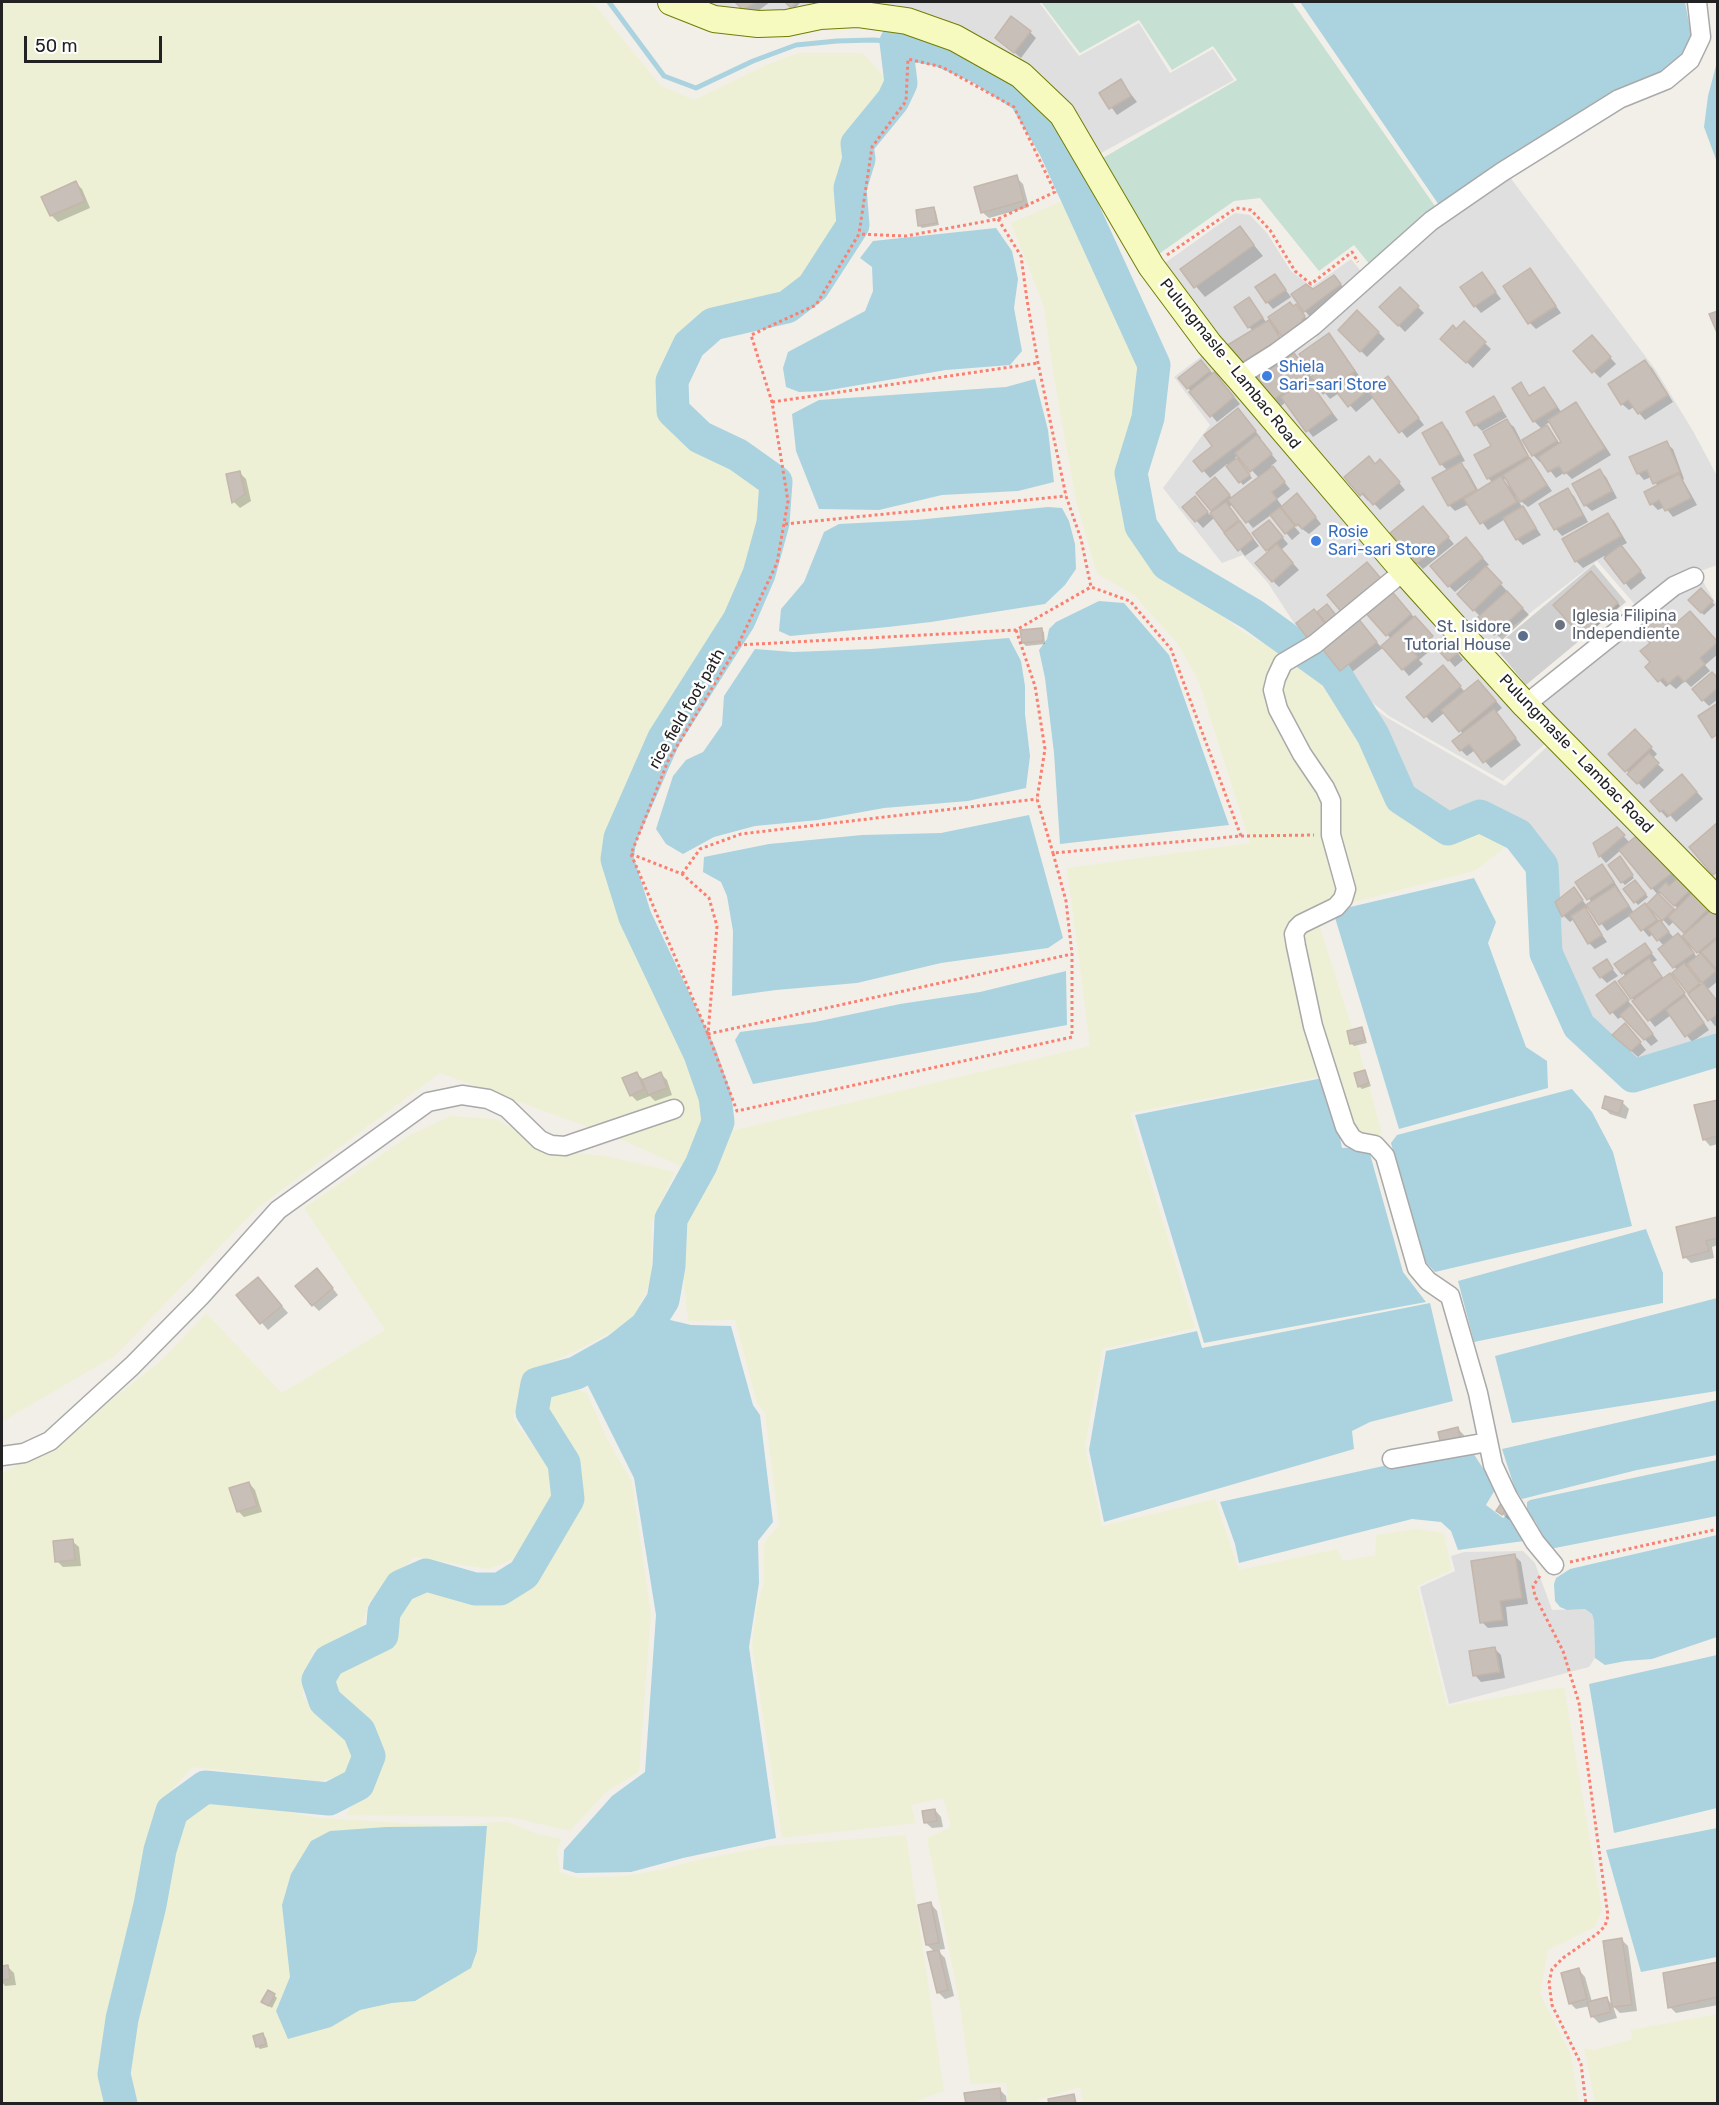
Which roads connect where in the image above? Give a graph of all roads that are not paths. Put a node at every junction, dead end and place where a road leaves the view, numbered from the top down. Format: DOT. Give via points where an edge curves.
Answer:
graph roads {
  1 [pos="671,2"];
  2 [pos="1697,2"];
  3 [pos="860,8"];
  4 [pos="817,9"];
  5 [pos="1238,377"];
  6 [pos="1404,571"];
  7 [pos="1694,577"];
  8 [pos="1526,705"];
  9 [pos="1718,901"];
  10 [pos="674,1109"];
  11 [pos="1488,1443"];
  12 [pos="2,1456"];
  13 [pos="1392,1459"];
  14 [pos="1554,1565"];
  1 -- 4 [label="street, Pulungmasle - Lambac Road" via="714,19 758,24 787,23"];
  2 -- 5 [label="street" via="1701,37 1690,60 1666,80 1619,99 1431,221 1313,326"];
  3 -- 4 [label="street, Pulungmasle - Lambac Road"];
  3 -- 5 [label="street, Pulungmasle - Lambac Road" via="955,38 1021,75 1062,114 1151,266"];
  5 -- 6 [label="street, Pulungmasle - Lambac Road"];
  6 -- 8 [label="street, Pulungmasle - Lambac Road"];
  6 -- 11 [label="street" via="1315,644 1283,663 1273,690 1287,727 1331,801 1331,835 1346,889 1336,907 1301,924 1294,933 1313,1026 1348,1133 1359,1142 1375,1145 1385,1156 1417,1268 1450,1296"];
  7 -- 8 [label="street" via="1674,586"];
  8 -- 9 [label="street, Pulungmasle - Lambac Road"];
  10 -- 12 [label="street" via="565,1146 540,1140 507,1108 488,1099 462,1095 428,1102 278,1210 132,1366 50,1441 24,1453"];
  11 -- 13 [label="street"];
  11 -- 14 [label="street" via="1508,1497"];
}
